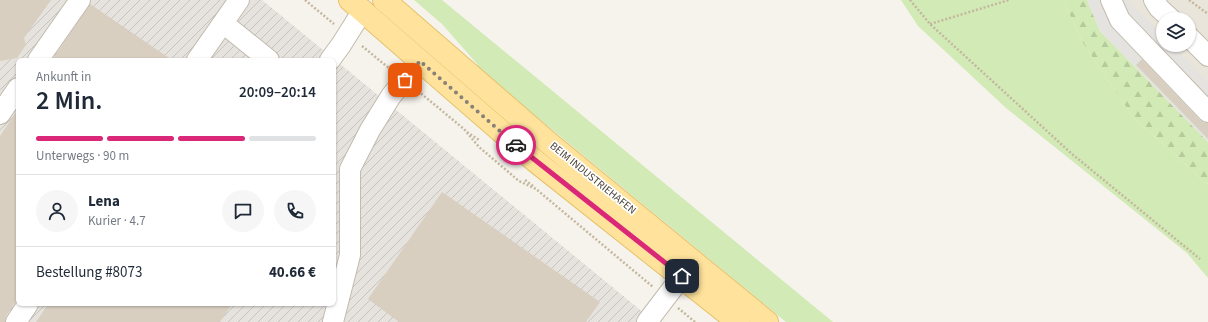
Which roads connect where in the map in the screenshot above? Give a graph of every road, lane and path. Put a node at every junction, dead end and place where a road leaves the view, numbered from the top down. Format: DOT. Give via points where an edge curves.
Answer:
graph roads {
  1 [pos="80,0"];
  2 [pos="239,0"];
  3 [pos="305,0"];
  4 [pos="384,0"];
  5 [pos="910,0"];
  6 [pos="1009,0"];
  7 [pos="1111,0"];
  8 [pos="1154,0"];
  9 [pos="1189,0"];
  10 [pos="356,5"];
  11 [pos="1164,12"];
  12 [pos="1208,14"];
  13 [pos="223,23"];
  14 [pos="930,24"];
  15 [pos="348,35"];
  16 [pos="1196,44"];
  17 [pos="1208,56"];
  18 [pos="39,58"];
  19 [pos="198,58"];
  20 [pos="267,58"];
  21 [pos="331,58"];
  22 [pos="420,61"];
  23 [pos="405,80"];
  24 [pos="16,91"];
  25 [pos="1208,112"];
  26 [pos="0,114"];
  27 [pos="464,129"];
  28 [pos="479,140"];
  29 [pos="525,180"];
  30 [pos="536,190"];
  31 [pos="1200,259"];
  32 [pos="682,276"];
  33 [pos="666,298"];
  34 [pos="27,306"];
  35 [pos="16,322"];
  36 [pos="333,322"];
  37 [pos="647,322"];
  38 [pos="694,322"];
  39 [pos="738,322"];
  40 [pos="767,322"];
  1 -- 18 [label="street"];
  2 -- 13 [label="street"];
  3 -- 15 [label="path"];
  4 -- 40 [label="main road, BEIM INDUSTRIEHAFEN" via="550,144"];
  5 -- 14 [label="path"];
  6 -- 14 [label="path"];
  7 -- 25 [label="street" via="1120,20"];
  8 -- 11 [label="street"];
  9 -- 12 [label="path"];
  10 -- 15 [label="street"];
  10 -- 22 [label="main road, BEIM INDUSTRIEHAFEN"];
  13 -- 19 [label="street"];
  13 -- 20 [label="street"];
  14 -- 31 [label="path" via="1072,154"];
  15 -- 21 [label="street"];
  15 -- 23 [label="path"];
  16 -- 17 [label="street"];
  22 -- 23 [label="street"];
  22 -- 32 [label="main road, BEIM INDUSTRIEHAFEN" via="534,160"];
  23 -- 27 [label="path"];
  23 -- 36 [label="street" via="391,96 350,169 350,255"];
  24 -- 26 [label="street"];
  27 -- 28 [label="path"];
  27 -- 30 [label="path" via="479,147 519,181"];
  29 -- 30 [label="path"];
  30 -- 33 [label="path"];
  32 -- 33 [label="street"];
  32 -- 39 [label="main road, BEIM INDUSTRIEHAFEN"];
  33 -- 37 [label="street"];
  33 -- 38 [label="path"];
  34 -- 35 [label="street"];
}
